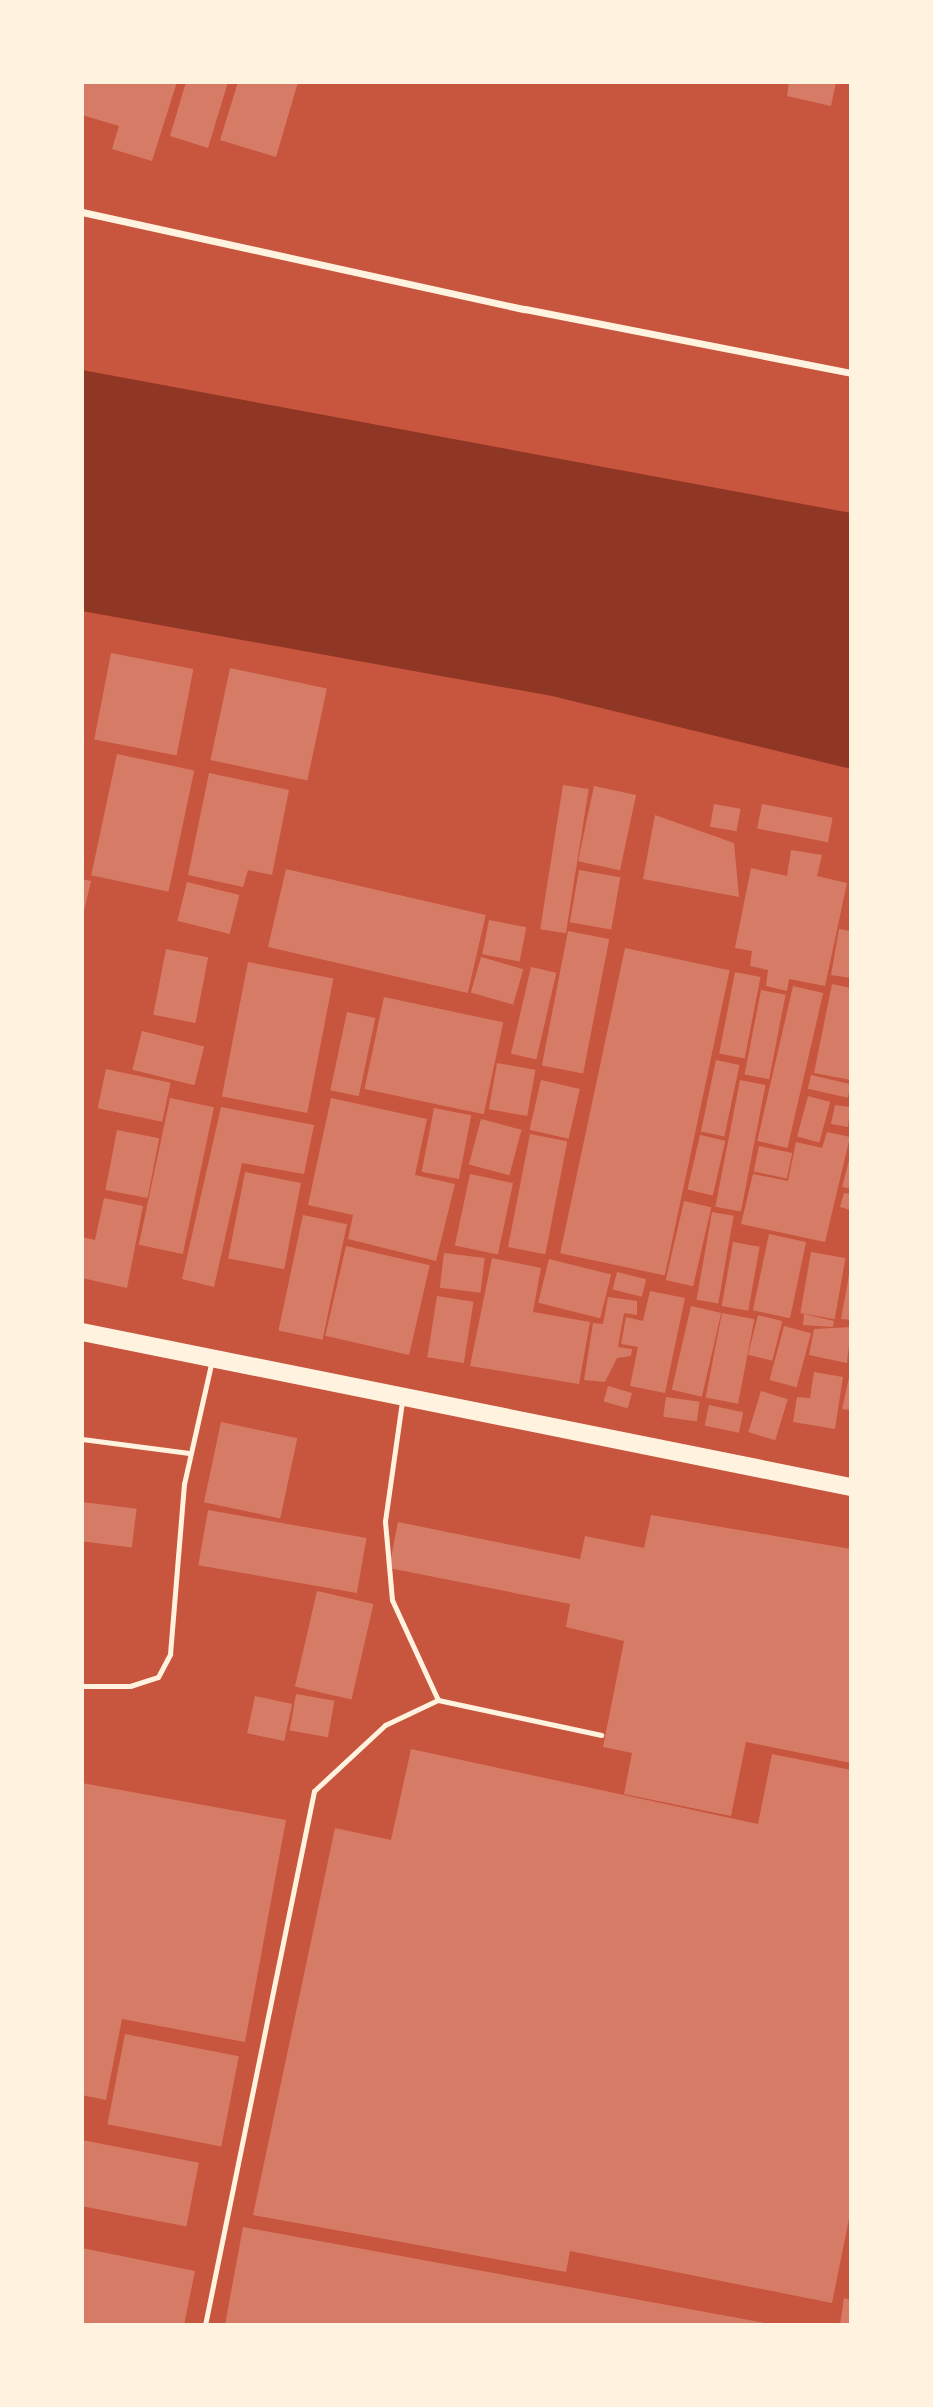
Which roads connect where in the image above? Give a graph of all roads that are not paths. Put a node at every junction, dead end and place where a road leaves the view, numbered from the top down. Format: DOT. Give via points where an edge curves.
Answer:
graph roads {
  1 [pos="82,212"];
  2 [pos="851,373"];
  3 [pos="82,1332"];
  4 [pos="212,1357"];
  5 [pos="402,1398"];
  6 [pos="82,1439"];
  7 [pos="189,1453"];
  8 [pos="851,1487"];
  9 [pos="82,1686"];
  10 [pos="438,1700"];
  11 [pos="601,1735"];
  12 [pos="205,2325"];
  1 -- 2 [label="street"];
  3 -- 4 [label="main road"];
  4 -- 5 [label="main road"];
  4 -- 7 [label="lane"];
  5 -- 8 [label="main road"];
  5 -- 10 [label="lane" via="385,1521 392,1600"];
  6 -- 7 [label="lane"];
  7 -- 9 [label="lane" via="170,1654 158,1677 130,1686"];
  10 -- 11 [label="lane"];
  10 -- 12 [label="lane" via="385,1725 314,1791"];
}
